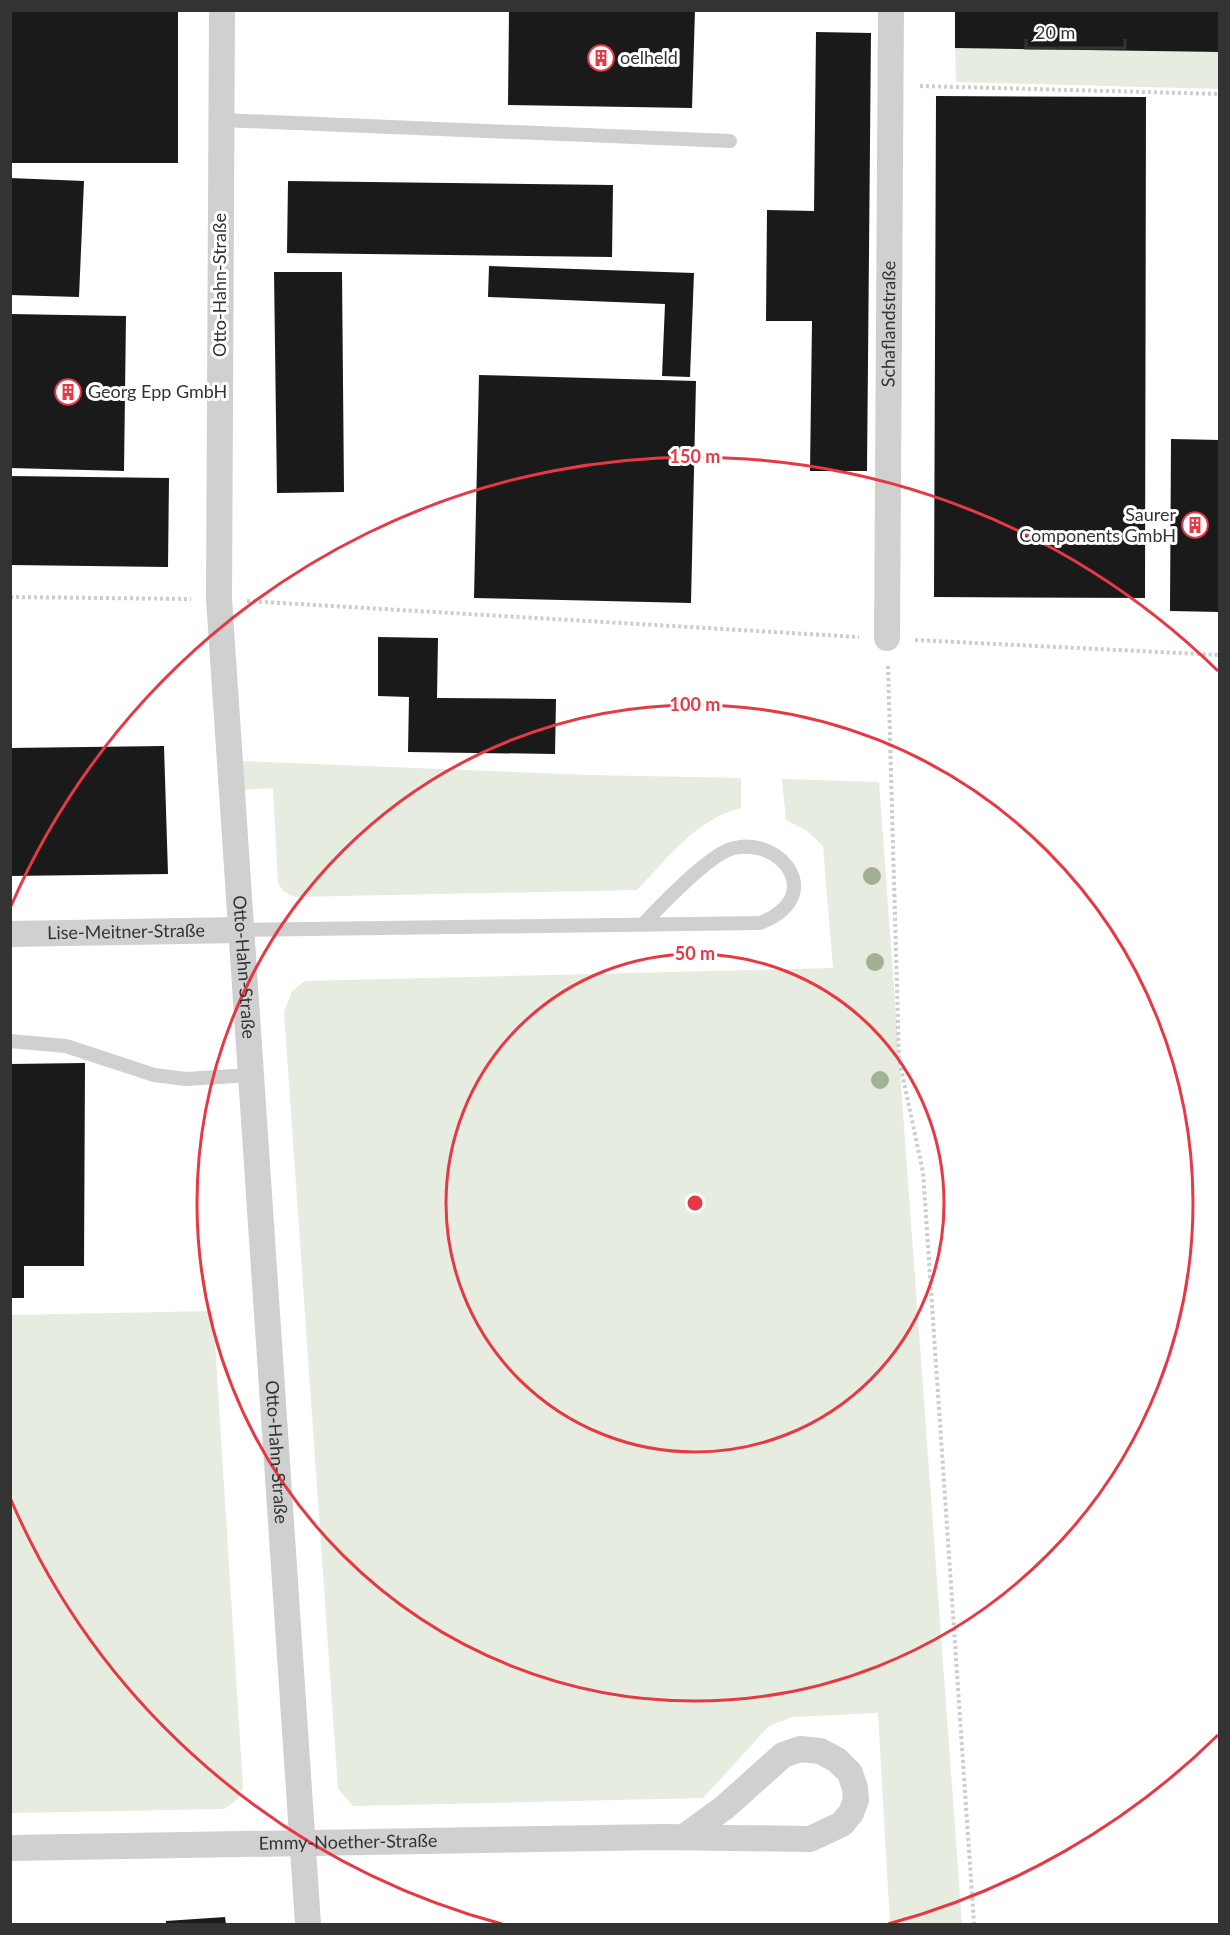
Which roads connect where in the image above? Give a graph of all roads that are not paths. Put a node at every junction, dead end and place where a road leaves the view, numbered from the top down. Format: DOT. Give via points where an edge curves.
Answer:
graph roads {
  1 [pos="222,10"];
  2 [pos="891,10"];
  3 [pos="221,120"];
  4 [pos="730,141"];
  5 [pos="887,638"];
  6 [pos="642,925"];
  7 [pos="241,930"];
  8 [pos="10,934"];
  9 [pos="10,1041"];
  10 [pos="251,1075"];
  11 [pos="684,1837"];
  12 [pos="303,1842"];
  13 [pos="10,1848"];
  14 [pos="308,1924"];
  1 -- 3 [label="street, Otto-Hahn-Straße"];
  2 -- 5 [label="street, Schaflandstraße"];
  3 -- 4 [label="lane"];
  3 -- 7 [label="street, Otto-Hahn-Straße" via="219,599"];
  6 -- 6 [label="lane" via="760,922 778,916 788,906 795,891 794,878 785,864 771,854 752,847 732,848 715,857"];
  6 -- 7 [label="lane"];
  7 -- 8 [label="street, Lise-Meitner-Straße"];
  7 -- 10 [label="street, Otto-Hahn-Straße"];
  9 -- 10 [label="lane" via="66,1046 154,1074 186,1079"];
  10 -- 12 [label="street, Otto-Hahn-Straße"];
  11 -- 11 [label="street, Emmy-Noether-Straße" via="810,1839 842,1824 856,1800 850,1773 837,1760 819,1751 800,1749 783,1755 725,1807"];
  11 -- 12 [label="street, Emmy-Noether-Straße"];
  12 -- 13 [label="street, Emmy-Noether-Straße"];
  12 -- 14 [label="street, Otto-Hahn-Straße"];
}
